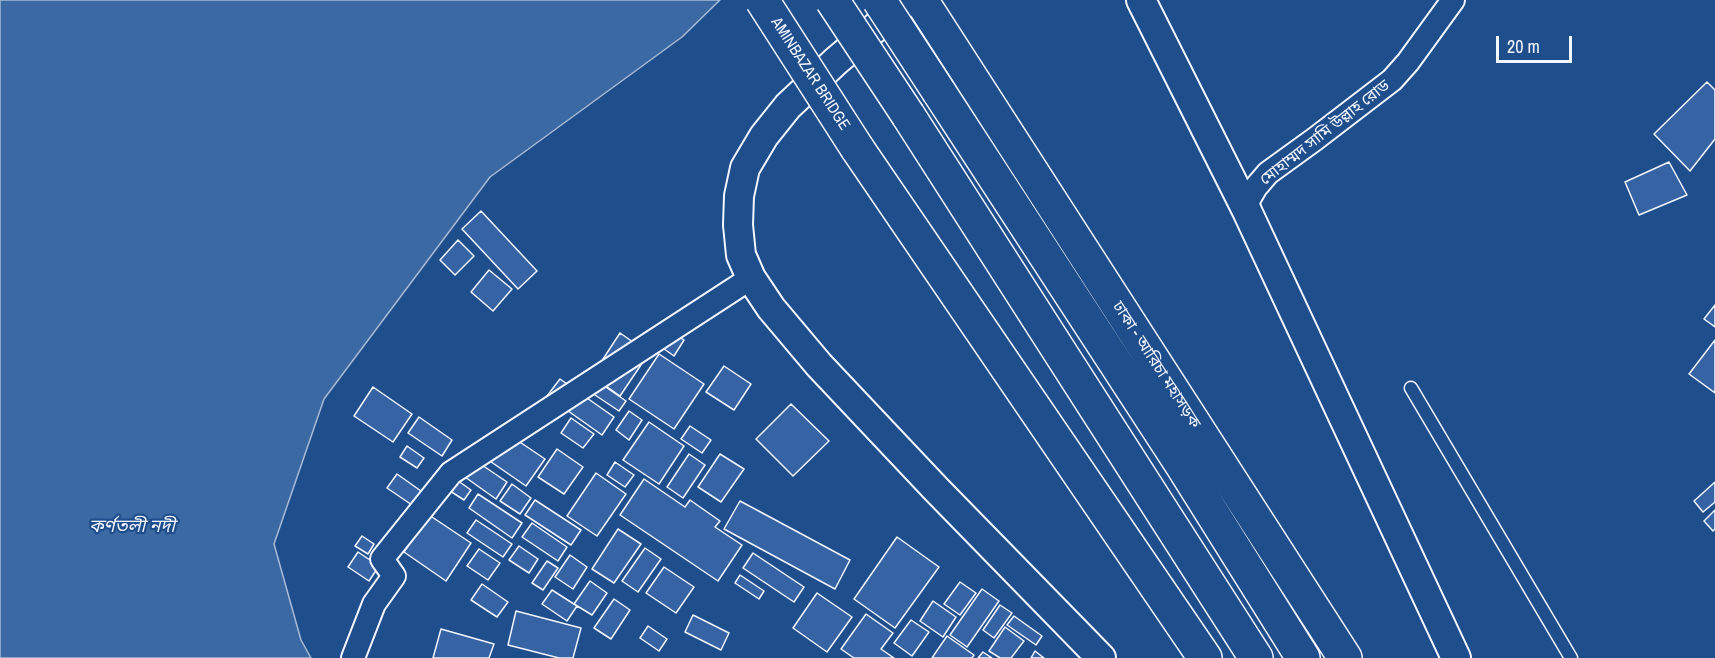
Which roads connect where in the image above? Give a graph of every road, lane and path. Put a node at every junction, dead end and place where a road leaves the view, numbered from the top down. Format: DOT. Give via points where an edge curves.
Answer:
graph roads {
  1 [pos="762,0"];
  2 [pos="832,0"];
  3 [pos="879,0"];
  4 [pos="908,0"];
  5 [pos="921,0"];
  6 [pos="1141,0"];
  7 [pos="1453,0"];
  8 [pos="1247,211"];
  9 [pos="751,278"];
  10 [pos="1411,388"];
  11 [pos="353,658"];
  12 [pos="1101,658"];
  13 [pos="1205,658"];
  14 [pos="1256,658"];
  15 [pos="1303,658"];
  16 [pos="1346,658"];
  17 [pos="1456,658"];
  18 [pos="1571,658"];
  1 -- 13 [label="highway, AMINBAZAR BRIDGE, bridge" via="857,148"];
  2 -- 14 [label="highway, bridge"];
  3 -- 15 [label="highway, ঢাকা - আরিচা মহাসড়ক, bridge"];
  4 -- 9 [label="street" via="788,106 745,168 738,225 741,255"];
  5 -- 16 [label="highway, ঢাকা - আরিচা মহাসড়ক"];
  6 -- 8 [label="street"];
  7 -- 8 [label="street, মোহাম্মদ সামি উল্লাহ রোড" via="1392,80 1268,173 1249,199"];
  8 -- 17 [label="street"];
  9 -- 11 [label="street" via="451,473 382,559 394,576 374,604"];
  9 -- 12 [label="street" via="819,365"];
  10 -- 18 [label="lane"];
}
